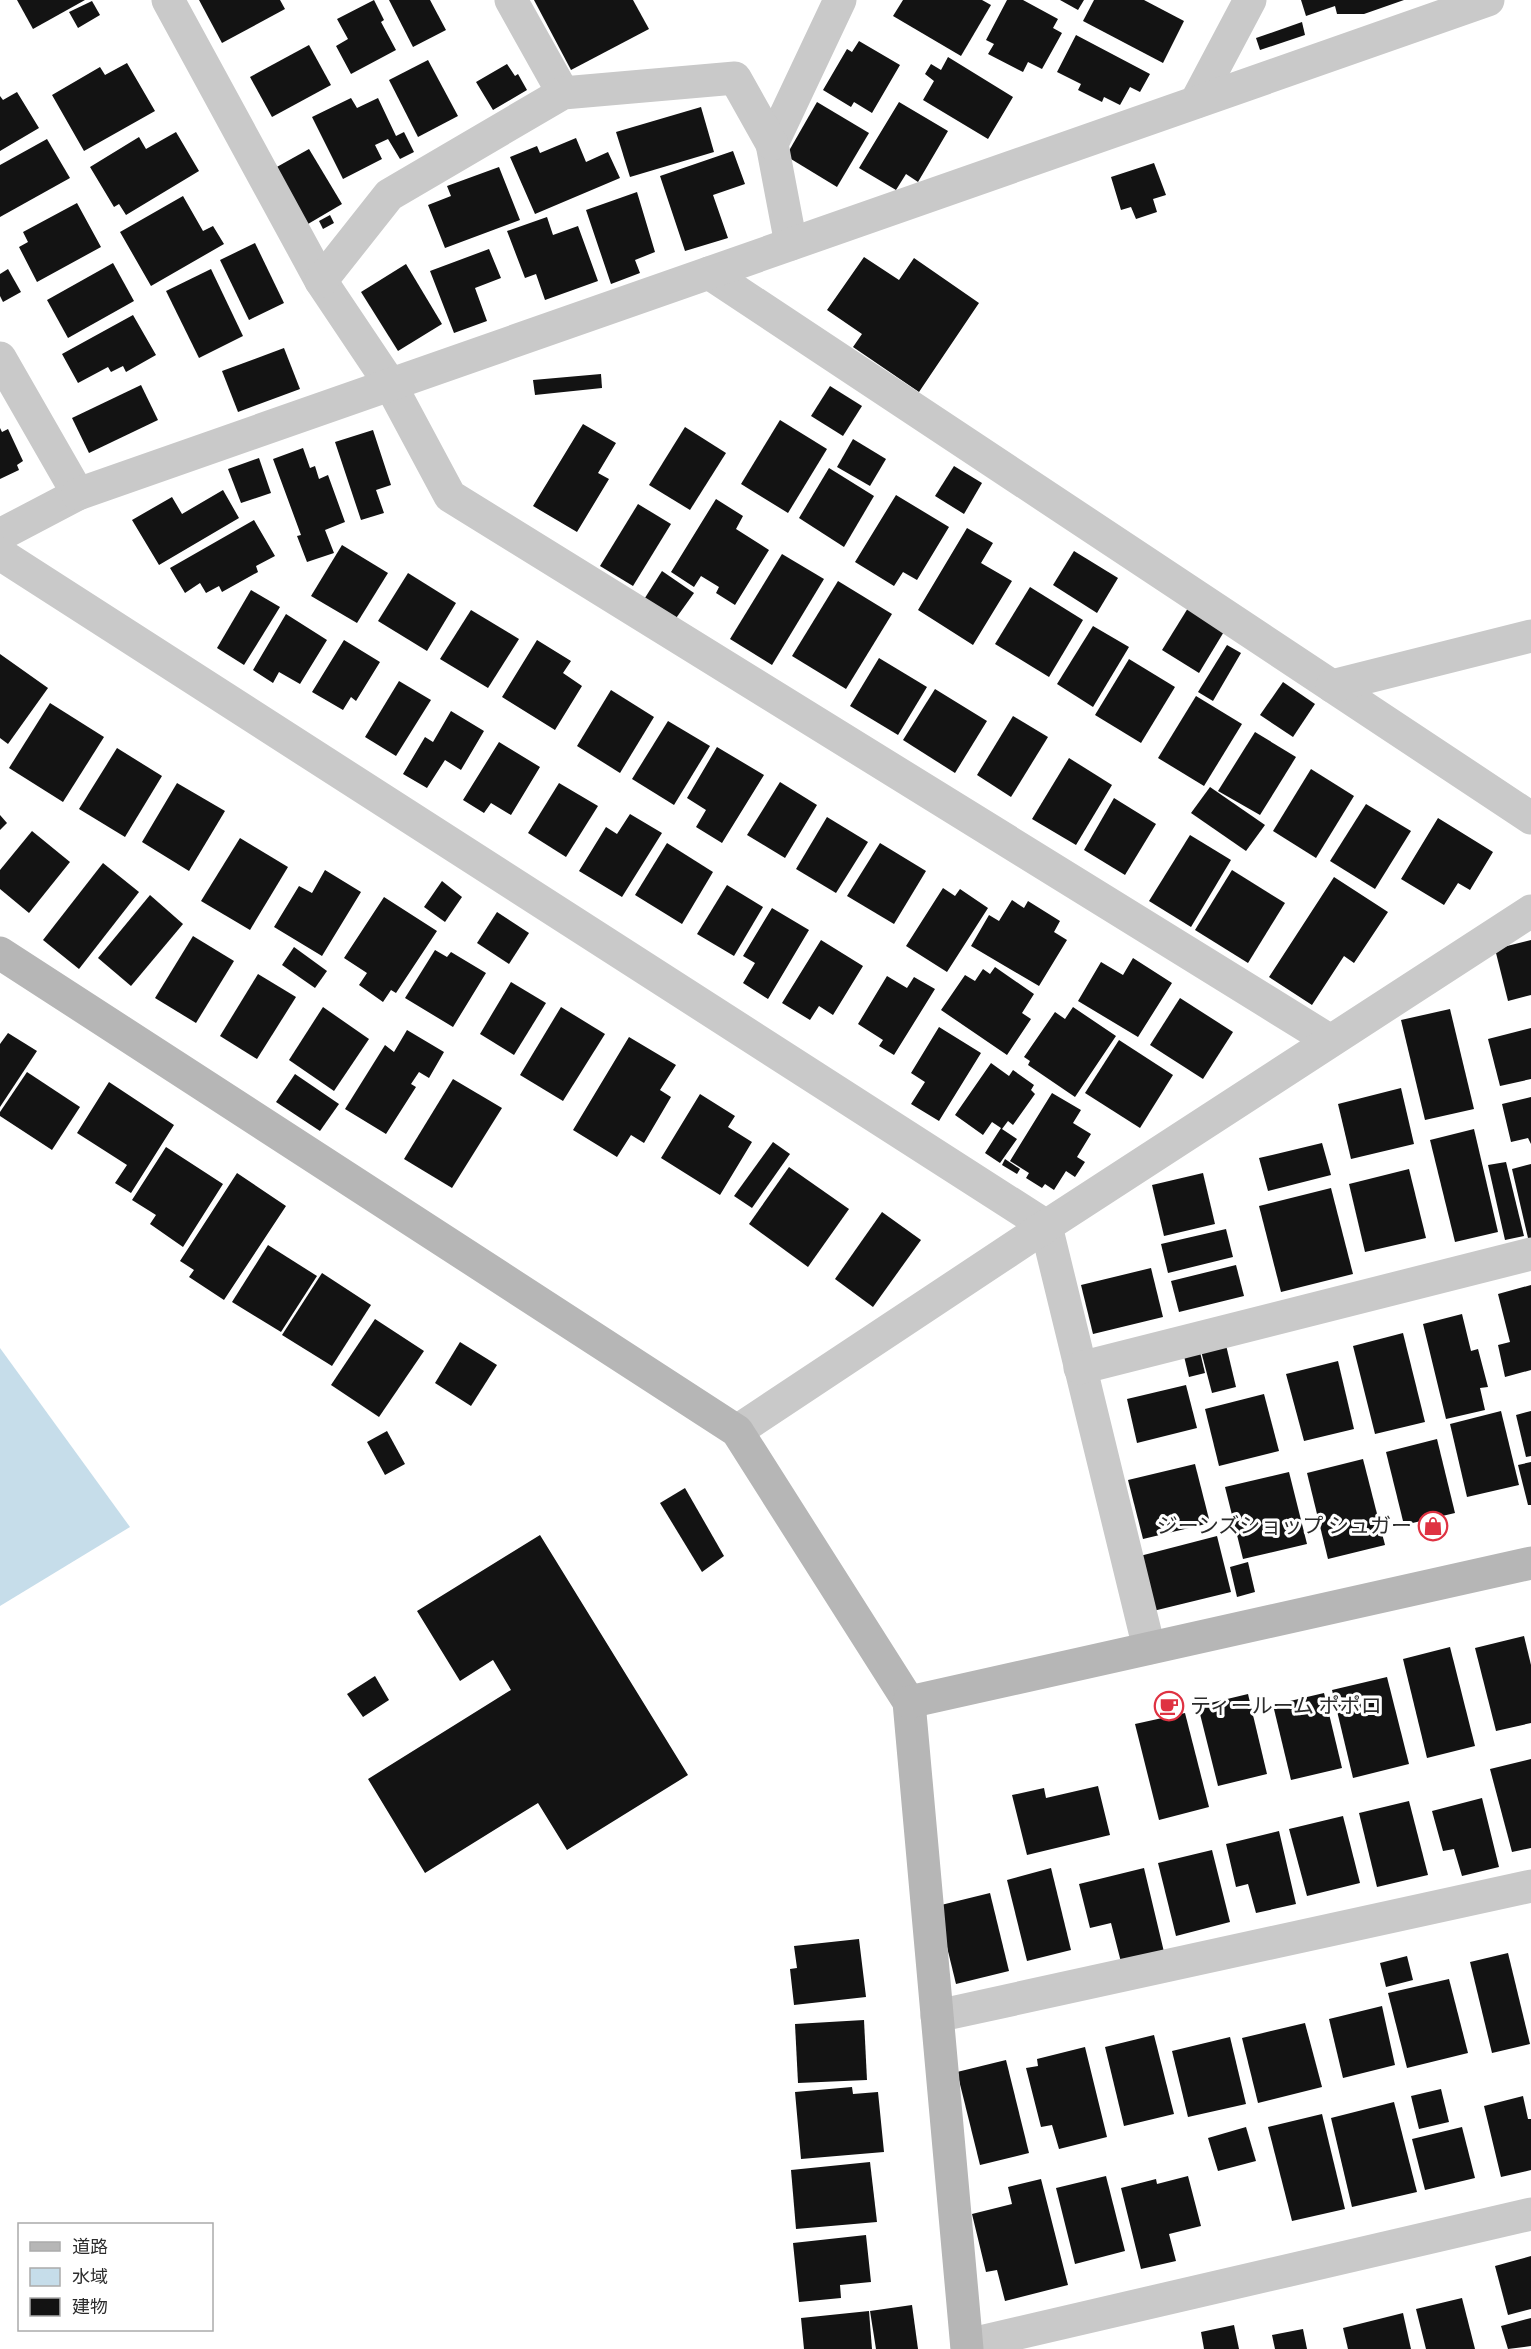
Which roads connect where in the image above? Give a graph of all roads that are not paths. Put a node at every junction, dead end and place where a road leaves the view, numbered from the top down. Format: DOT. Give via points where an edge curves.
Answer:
graph roads {
  1 [pos="168,0"];
  2 [pos="511,0"];
  3 [pos="840,0"];
  4 [pos="1250,0"];
  5 [pos="1488,0"];
  6 [pos="563,93"];
  7 [pos="1196,102"];
  8 [pos="772,144"];
  9 [pos="791,244"];
  10 [pos="709,273"];
  11 [pos="321,280"];
  12 [pos="0,358"];
  13 [pos="390,384"];
  14 [pos="78,494"];
  15 [pos="0,535"];
  16 [pos="0,554"];
  17 [pos="1531,636"];
  18 [pos="1332,686"];
  19 [pos="1531,818"];
  20 [pos="1531,911"];
  21 [pos="0,953"];
  22 [pos="1329,1040"];
  23 [pos="1046,1226"];
  24 [pos="1531,1254"];
  25 [pos="1080,1368"];
  26 [pos="737,1431"];
  27 [pos="1531,1563"];
  28 [pos="1149,1648"];
  29 [pos="909,1702"];
  30 [pos="1531,1886"];
  31 [pos="937,2016"];
  32 [pos="1531,2214"];
  33 [pos="967,2347"];
  1 -- 11 [label="street"];
  2 -- 6 [label="street"];
  3 -- 8 [label="street"];
  4 -- 7 [label="street"];
  5 -- 7 [label="street"];
  6 -- 8 [label="street" via="735,78"];
  6 -- 11 [label="street" via="389,195"];
  7 -- 9 [label="street"];
  8 -- 9 [label="street"];
  9 -- 10 [label="street"];
  10 -- 13 [label="street"];
  10 -- 18 [label="street"];
  11 -- 13 [label="street"];
  12 -- 14 [label="street"];
  13 -- 14 [label="street"];
  13 -- 22 [label="street" via="450,496"];
  14 -- 15 [label="street"];
  16 -- 23 [label="street"];
  17 -- 18 [label="street"];
  18 -- 19 [label="street"];
  20 -- 22 [label="street"];
  21 -- 26 [label="street"];
  22 -- 23 [label="street"];
  23 -- 25 [label="street"];
  23 -- 26 [label="street"];
  24 -- 25 [label="street"];
  25 -- 28 [label="street"];
  26 -- 29 [label="street"];
  27 -- 28 [label="street"];
  28 -- 29 [label="street"];
  29 -- 31 [label="street"];
  30 -- 31 [label="street"];
  31 -- 33 [label="street"];
  32 -- 33 [label="street"];
}
